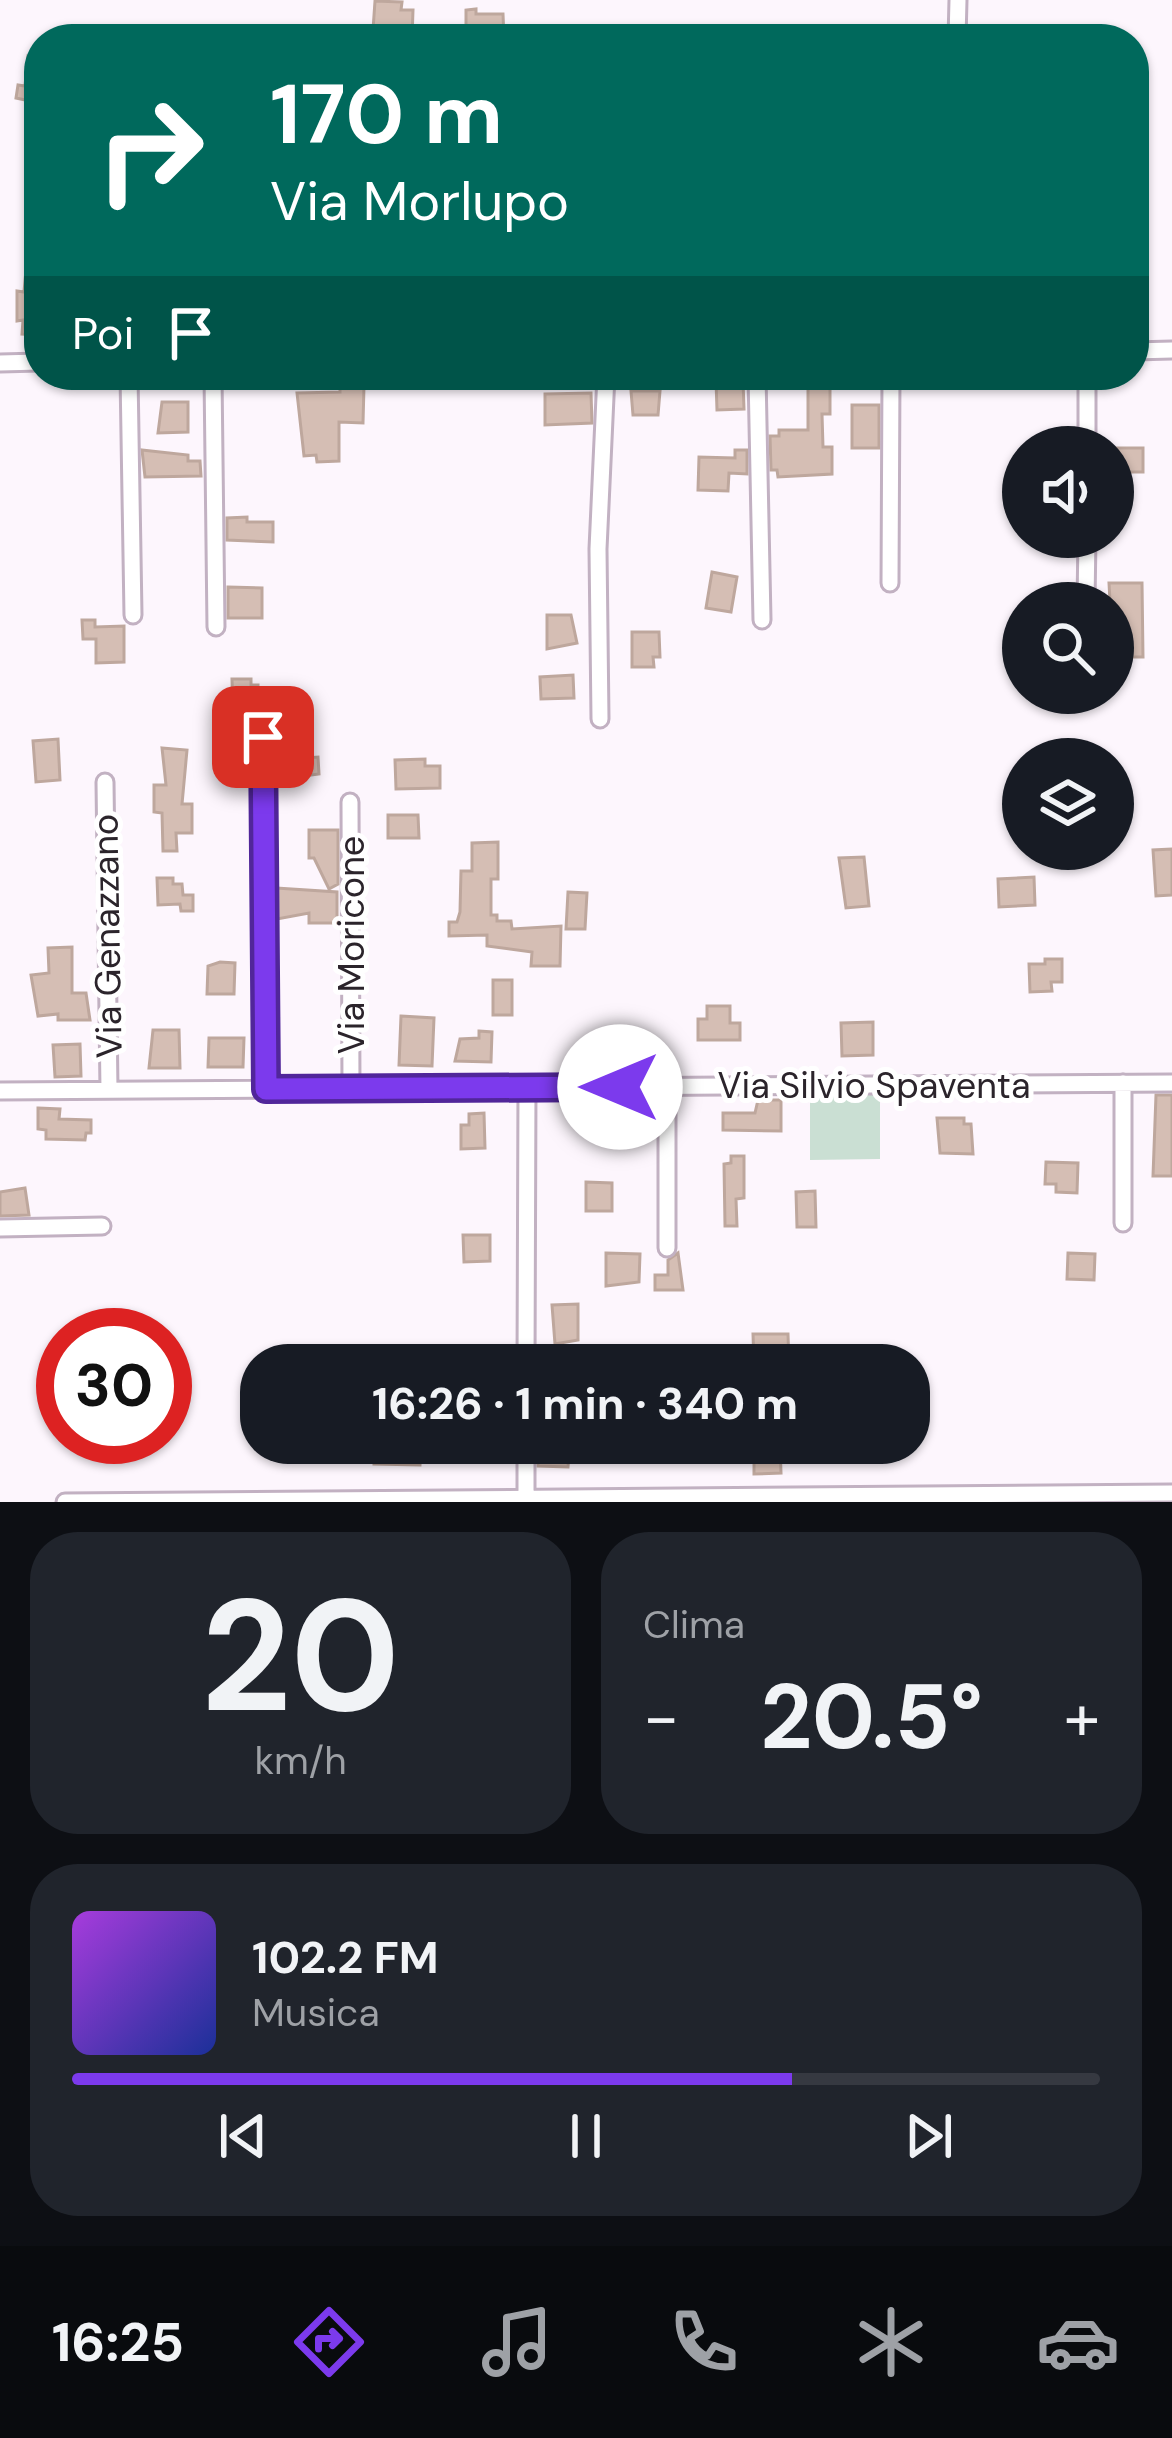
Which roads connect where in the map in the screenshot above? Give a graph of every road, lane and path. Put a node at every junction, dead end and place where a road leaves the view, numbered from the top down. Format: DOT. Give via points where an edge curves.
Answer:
graph roads {
  1 [pos="129,390"];
  2 [pos="213,390"];
  3 [pos="605,390"];
  4 [pos="757,390"];
  5 [pos="891,390"];
  6 [pos="1087,390"];
  7 [pos="1087,426"];
  8 [pos="890,584"];
  9 [pos="133,615"];
  10 [pos="762,620"];
  11 [pos="216,627"];
  12 [pos="600,719"];
  13 [pos="263,737"];
  14 [pos="105,782"];
  15 [pos="350,802"];
  16 [pos="1124,1083"];
  17 [pos="1172,1083"];
  18 [pos="667,1086"];
  19 [pos="351,1088"];
  20 [pos="527,1088"];
  21 [pos="266,1089"];
  22 [pos="109,1090"];
  23 [pos="0,1091"];
  24 [pos="1123,1223"];
  25 [pos="103,1226"];
  26 [pos="0,1228"];
  27 [pos="668,1248"];
  28 [pos="526,1344"];
  29 [pos="526,1464"];
  30 [pos="1172,1493"];
  31 [pos="526,1497"];
  32 [pos="971,1498"];
  33 [pos="65,1502"];
  1 -- 9 [label="street"];
  2 -- 11 [label="street"];
  3 -- 12 [label="street"];
  4 -- 10 [label="street"];
  5 -- 8 [label="street"];
  6 -- 7 [label="street"];
  13 -- 21 [label="street"];
  14 -- 22 [label="street, Via Genazzano"];
  15 -- 19 [label="street, Via Moricone"];
  16 -- 17 [label="street, Via Silvio Spaventa"];
  16 -- 18 [label="street, Via Silvio Spaventa"];
  16 -- 24 [label="street"];
  18 -- 20 [label="street, Via Silvio Spaventa"];
  18 -- 27 [label="street"];
  19 -- 20 [label="street, Via Silvio Spaventa"];
  19 -- 21 [label="street, Via Silvio Spaventa"];
  20 -- 28 [label="street"];
  21 -- 22 [label="street, Via Silvio Spaventa"];
  22 -- 23 [label="street, Via Silvio Spaventa"];
  25 -- 26 [label="street"];
  29 -- 31 [label="street"];
  30 -- 32 [label="street"];
  31 -- 32 [label="street"];
  31 -- 33 [label="street"];
}
